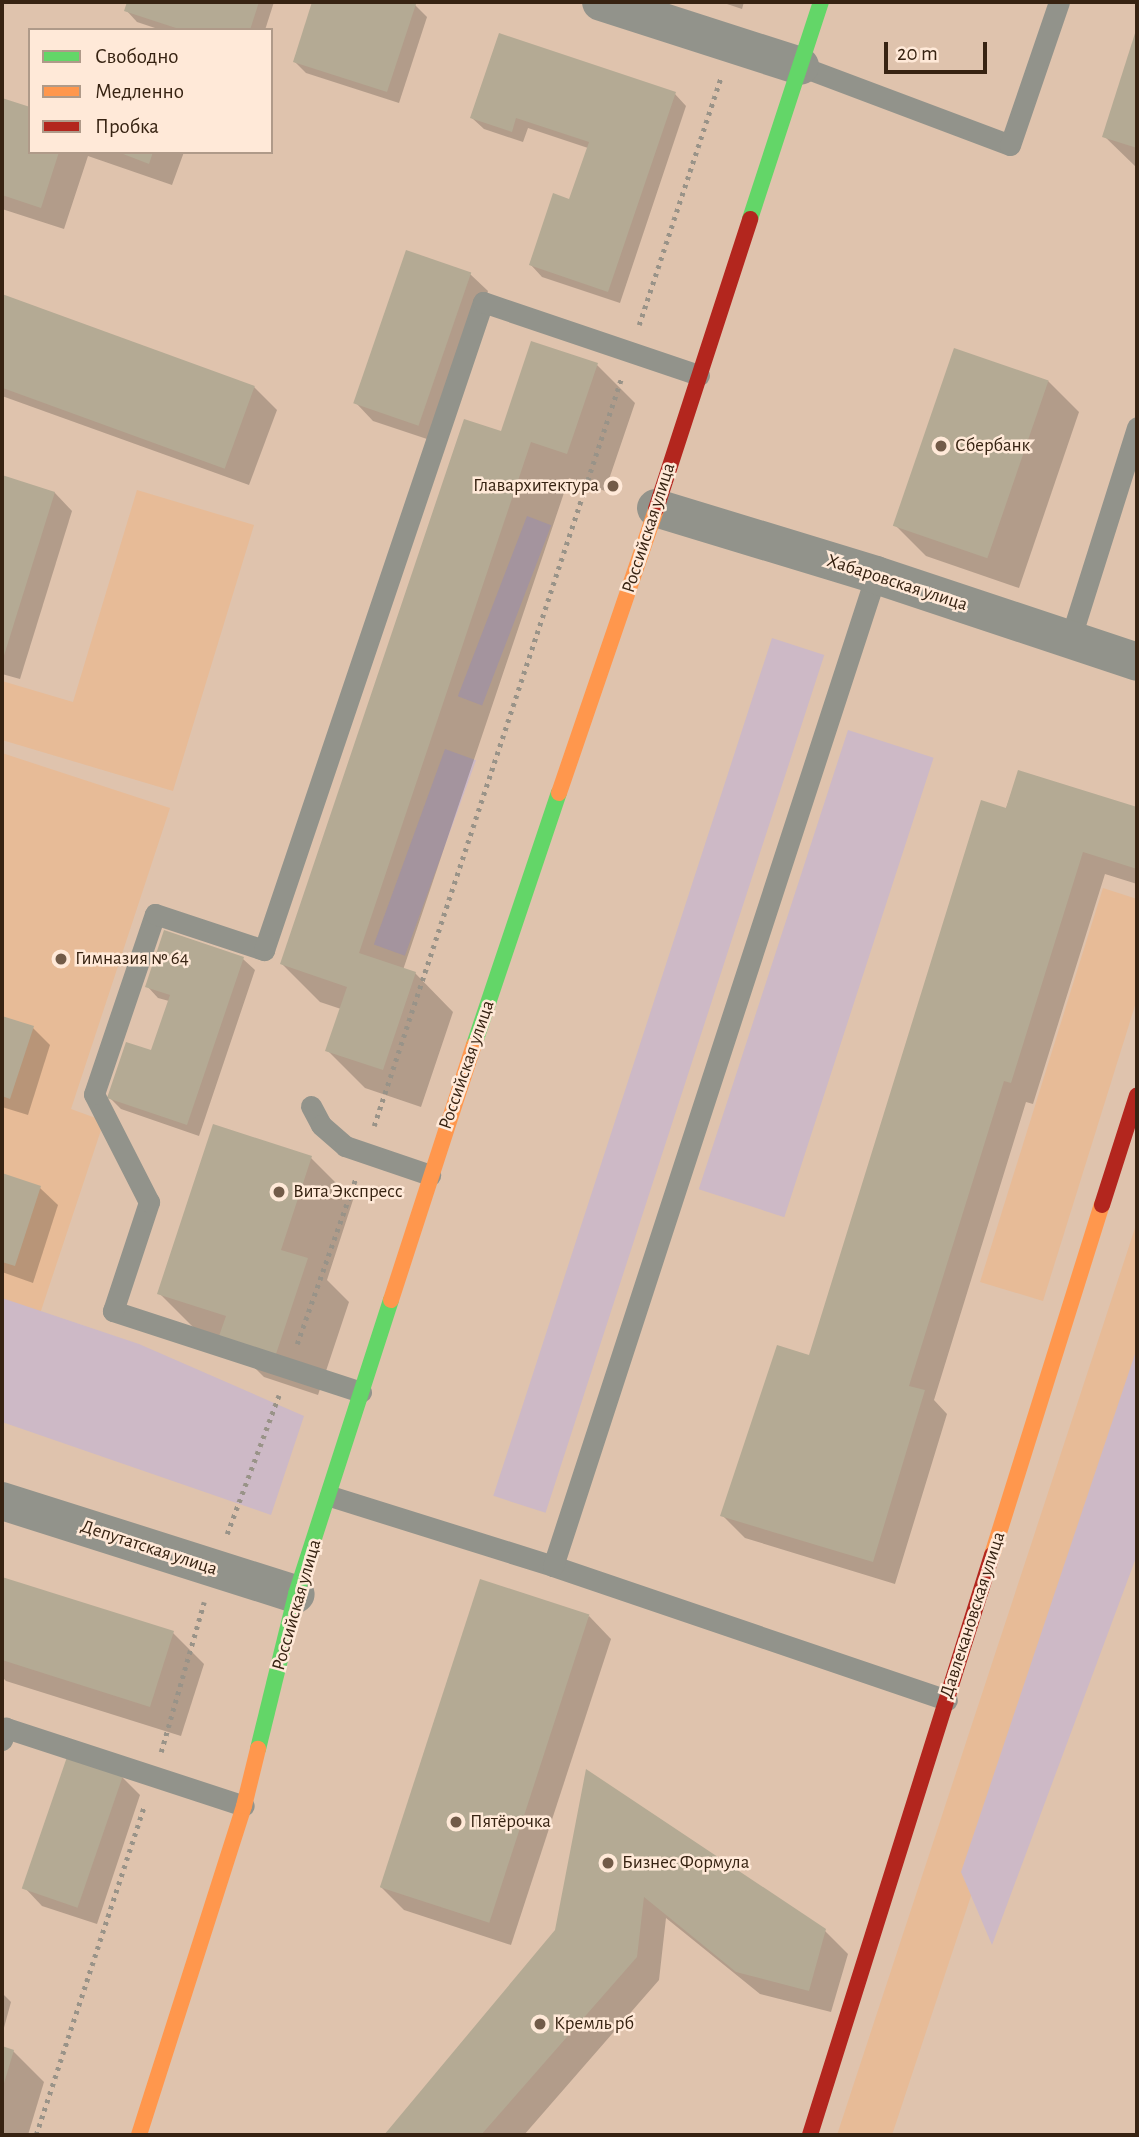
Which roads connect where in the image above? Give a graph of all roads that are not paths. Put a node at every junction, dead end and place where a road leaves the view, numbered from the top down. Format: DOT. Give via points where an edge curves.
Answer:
graph roads {
  1 [pos="601,2"];
  2 [pos="821,2"];
  3 [pos="1059,2"];
  4 [pos="800,66"];
  5 [pos="699,375"];
  6 [pos="1137,427"];
  7 [pos="656,508"];
  8 [pos="876,575"];
  9 [pos="1070,640"];
  10 [pos="1137,662"];
  11 [pos="1137,1095"];
  12 [pos="311,1106"];
  13 [pos="1127,1164"];
  14 [pos="430,1175"];
  15 [pos="361,1392"];
  16 [pos="330,1496"];
  17 [pos="2,1501"];
  18 [pos="553,1566"];
  19 [pos="296,1594"];
  20 [pos="947,1700"];
  21 [pos="2,1740"];
  22 [pos="244,1806"];
  23 [pos="139,2135"];
  24 [pos="810,2135"];
  1 -- 4 [label="street"];
  2 -- 4 [label="main road, Российская улица"];
  3 -- 4 [label="lane" via="1010,145"];
  4 -- 5 [label="main road, Российская улица"];
  5 -- 7 [label="main road, Российская улица"];
  5 -- 15 [label="lane" via="483,302 264,950 155,914 94,1094 149,1202 113,1311"];
  6 -- 9 [label="lane"];
  7 -- 8 [label="street, Хабаровская улица"];
  7 -- 14 [label="main road, Российская улица"];
  8 -- 9 [label="street, Хабаровская улица"];
  8 -- 18 [label="lane"];
  9 -- 10 [label="street, Хабаровская улица"];
  11 -- 13 [label="main road, Давлекановская улица"];
  12 -- 14 [label="lane" via="336,1140"];
  13 -- 20 [label="main road, Давлекановская улица"];
  14 -- 15 [label="main road, Российская улица"];
  15 -- 16 [label="main road, Российская улица"];
  16 -- 18 [label="lane"];
  16 -- 19 [label="main road, Российская улица"];
  17 -- 19 [label="street, Депутатская улица"];
  18 -- 20 [label="lane"];
  19 -- 22 [label="main road, Российская улица"];
  20 -- 24 [label="main road, Давлекановская улица"];
  21 -- 22 [label="lane" via="6,1728"];
  22 -- 23 [label="main road, Российская улица"];
}
